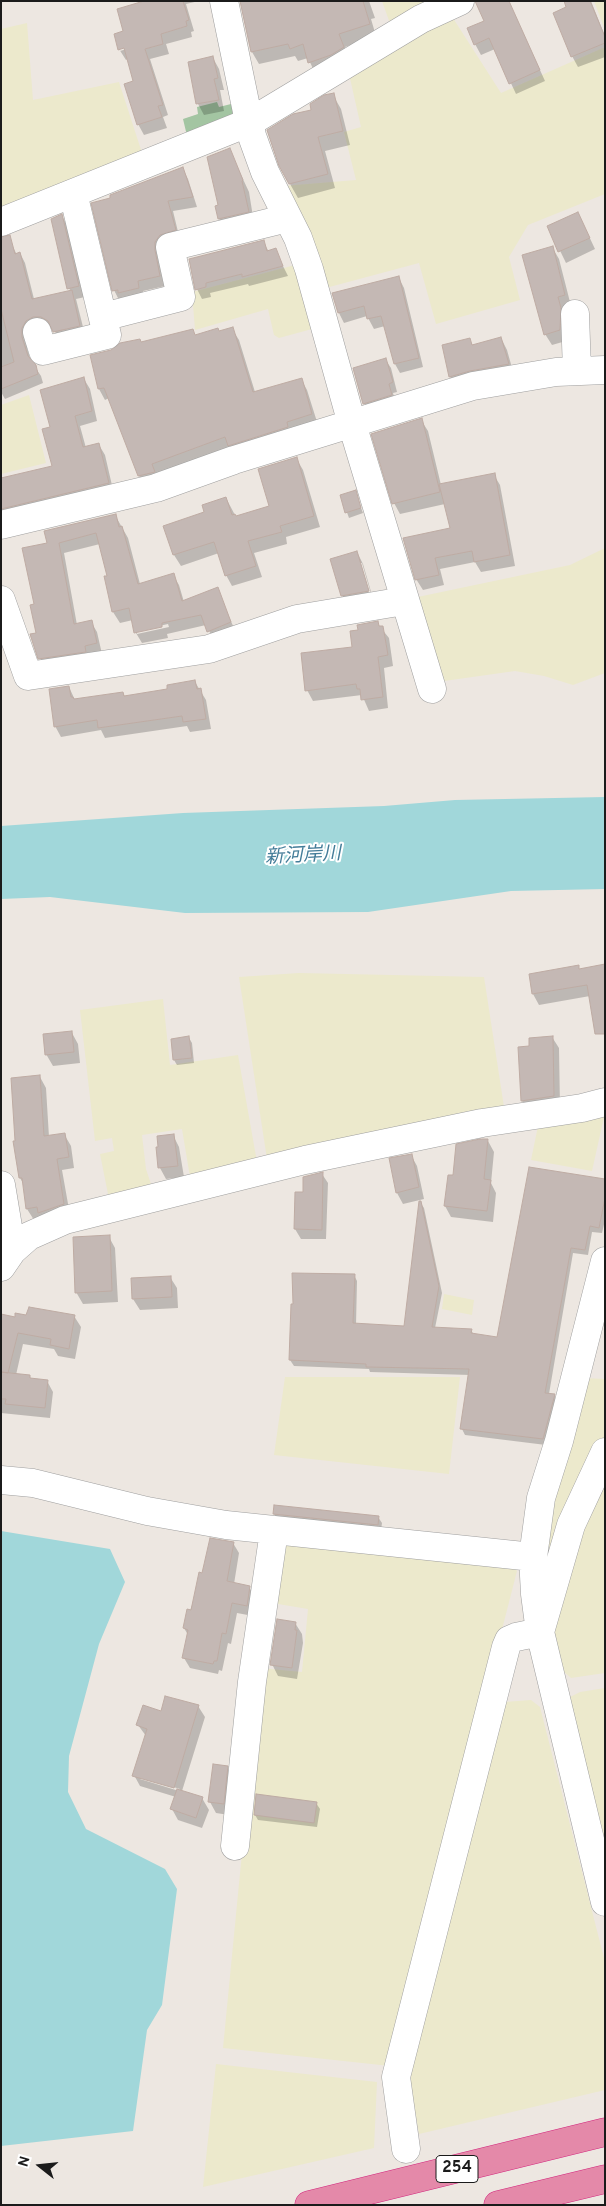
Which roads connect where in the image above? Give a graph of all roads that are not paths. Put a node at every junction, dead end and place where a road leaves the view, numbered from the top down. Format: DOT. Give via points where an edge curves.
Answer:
graph roads {
  1 [pos="224,1"];
  2 [pos="460,1"];
  3 [pos="250,122"];
  4 [pos="72,193"];
  5 [pos="288,218"];
  6 [pos="1,222"];
  7 [pos="575,314"];
  8 [pos="103,317"];
  9 [pos="37,332"];
  10 [pos="577,370"];
  11 [pos="605,370"];
  12 [pos="352,424"];
  13 [pos="1,525"];
  14 [pos="1,600"];
  15 [pos="404,600"];
  16 [pos="432,689"];
  17 [pos="605,1102"];
  18 [pos="1,1185"];
  19 [pos="6,1259"];
  20 [pos="605,1261"];
  21 [pos="605,1452"];
  22 [pos="1,1480"];
  23 [pos="274,1531"];
  24 [pos="533,1558"];
  25 [pos="540,1632"];
  26 [pos="235,1846"];
  27 [pos="605,1902"];
  28 [pos="605,2132"];
  29 [pos="406,2148"];
  30 [pos="605,2179"];
  31 [pos="309,2205"];
  32 [pos="498,2205"];
  1 -- 3 [label="street"];
  2 -- 3 [label="street" via="421,19"];
  3 -- 4 [label="street"];
  3 -- 5 [label="street" via="265,172"];
  4 -- 6 [label="street"];
  4 -- 8 [label="street"];
  5 -- 8 [label="street" via="170,247 181,297"];
  5 -- 12 [label="street" via="309,269"];
  7 -- 10 [label="street"];
  8 -- 9 [label="street" via="107,335 43,351"];
  10 -- 11 [label="street"];
  10 -- 12 [label="street" via="473,386"];
  12 -- 13 [label="street" via="156,488"];
  12 -- 15 [label="street"];
  14 -- 15 [label="street" via="28,676 209,649 297,619"];
  15 -- 16 [label="street"];
  17 -- 19 [label="street" via="408,1138 65,1220 30,1236"];
  18 -- 19 [label="street"];
  20 -- 24 [label="street" via="559,1442 541,1498"];
  21 -- 25 [label="street" via="571,1525"];
  22 -- 23 [label="street" via="33,1483 156,1513"];
  23 -- 24 [label="street"];
  23 -- 26 [label="street" via="252,1682"];
  24 -- 25 [label="street"];
  25 -- 27 [label="street"];
  25 -- 29 [label="street" via="509,1640 506,1647 396,2077"];
  28 -- 31 [label="highway, 254"];
  30 -- 32 [label="highway"];
}
